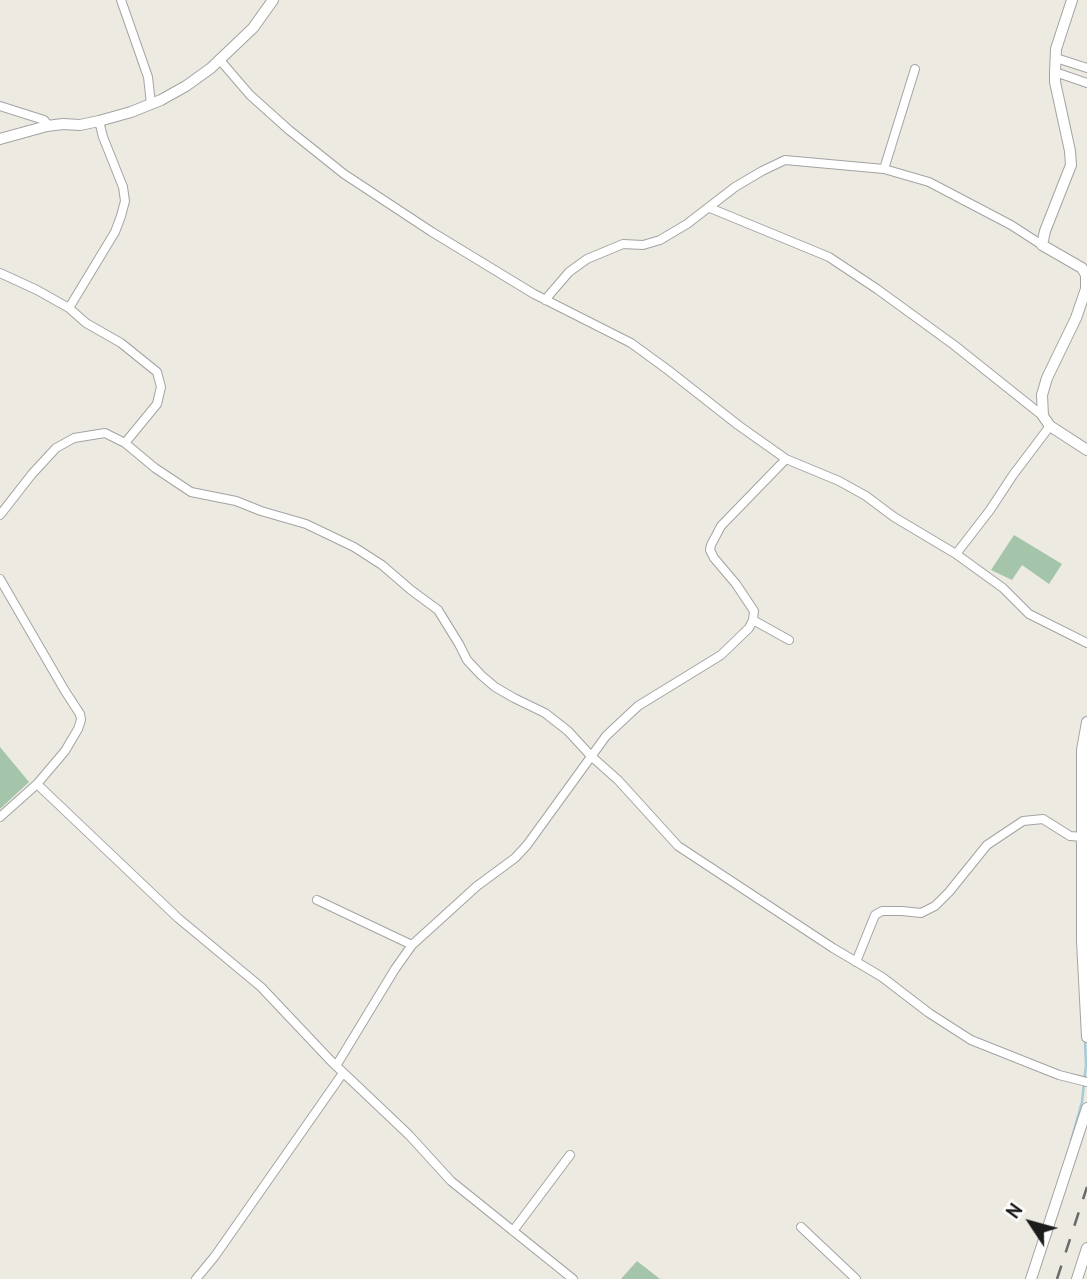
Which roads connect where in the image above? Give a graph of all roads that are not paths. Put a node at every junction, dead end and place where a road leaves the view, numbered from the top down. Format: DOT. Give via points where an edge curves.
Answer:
graph roads {
  1 [pos="121,0"];
  2 [pos="273,0"];
  3 [pos="1072,0"];
  4 [pos="1056,58"];
  5 [pos="219,59"];
  6 [pos="1087,68"];
  7 [pos="915,69"];
  8 [pos="1055,72"];
  9 [pos="1087,83"];
  10 [pos="151,104"];
  11 [pos="0,106"];
  12 [pos="99,121"];
  13 [pos="49,126"];
  14 [pos="0,139"];
  15 [pos="884,169"];
  16 [pos="710,208"];
  17 [pos="1042,245"];
  18 [pos="0,273"];
  19 [pos="545,300"];
  20 [pos="69,308"];
  21 [pos="1043,416"];
  22 [pos="1050,426"];
  23 [pos="125,443"];
  24 [pos="1087,450"];
  25 [pos="786,459"];
  26 [pos="0,515"];
  27 [pos="956,554"];
  28 [pos="0,579"];
  29 [pos="753,620"];
  30 [pos="789,640"];
  31 [pos="1087,643"];
  32 [pos="1087,722"];
  33 [pos="591,756"];
  34 [pos="37,784"];
  35 [pos="0,817"];
  36 [pos="1081,839"];
  37 [pos="317,900"];
  38 [pos="412,945"];
  39 [pos="856,962"];
  40 [pos="1087,1037"];
  41 [pos="336,1066"];
  42 [pos="343,1073"];
  43 [pos="1087,1082"];
  44 [pos="1087,1108"];
  45 [pos="570,1155"];
  46 [pos="801,1227"];
  47 [pos="513,1231"];
  48 [pos="1087,1248"];
  49 [pos="197,1279"];
  50 [pos="573,1279"];
  51 [pos="856,1279"];
  52 [pos="1031,1279"];
  53 [pos="1077,1279"];
  1 -- 10 [label="street" via="148,78"];
  2 -- 5 [label="street" via="253,28"];
  3 -- 4 [label="street"];
  4 -- 6 [label="street"];
  4 -- 8 [label="street"];
  5 -- 10 [label="street" via="186,86"];
  5 -- 19 [label="street" via="250,95 344,174"];
  7 -- 15 [label="street"];
  8 -- 9 [label="street"];
  8 -- 17 [label="street" via="1071,165"];
  10 -- 12 [label="street"];
  11 -- 13 [label="street" via="44,120"];
  12 -- 13 [label="street"];
  12 -- 20 [label="street" via="125,201 115,232"];
  13 -- 14 [label="street"];
  15 -- 16 [label="street" via="785,160 735,187"];
  15 -- 17 [label="street" via="929,182"];
  16 -- 19 [label="street" via="660,240 623,244 587,259"];
  16 -- 21 [label="street" via="829,257 954,345"];
  17 -- 21 [label="street" via="1082,268 1086,275 1076,318 1047,378"];
  18 -- 20 [label="street"];
  19 -- 25 [label="street" via="631,343"];
  20 -- 23 [label="street" via="157,372 161,387 157,404"];
  21 -- 22 [label="street"];
  22 -- 24 [label="street"];
  22 -- 27 [label="street"];
  23 -- 26 [label="street" via="105,433 74,438 56,449"];
  23 -- 33 [label="street" via="191,492 306,524 382,565 438,610 481,675 545,713"];
  25 -- 27 [label="street" via="866,496"];
  25 -- 29 [label="street" via="721,526 710,545 714,558 754,611"];
  27 -- 31 [label="street" via="1003,588 1029,614"];
  28 -- 34 [label="street" via="80,714 78,729 65,751"];
  29 -- 30 [label="street"];
  29 -- 33 [label="street" via="721,655 638,706"];
  32 -- 36 [label="street" via="1082,750"];
  33 -- 38 [label="street" via="521,851"];
  33 -- 39 [label="street" via="678,846"];
  34 -- 35 [label="street"];
  34 -- 41 [label="street" via="178,918 261,987"];
  36 -- 39 [label="street" via="1043,819 1023,821 987,845 935,906 921,913 882,911 875,915"];
  36 -- 40 [label="street"];
  37 -- 38 [label="street"];
  38 -- 41 [label="street"];
  39 -- 43 [label="street" via="971,1040"];
  41 -- 42 [label="street"];
  42 -- 47 [label="street" via="410,1135 451,1181"];
  42 -- 49 [label="street"];
  44 -- 52 [label="street"];
  45 -- 47 [label="street"];
  46 -- 51 [label="street"];
  47 -- 50 [label="street"];
  48 -- 53 [label="street"];
}
